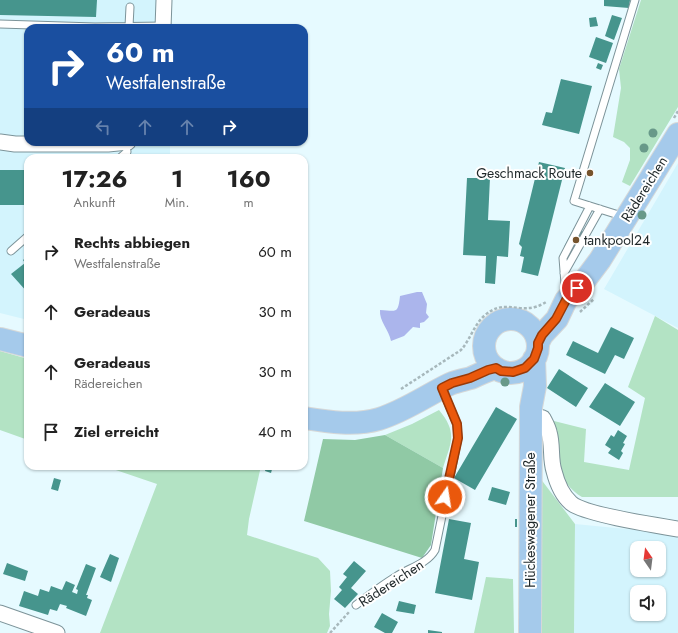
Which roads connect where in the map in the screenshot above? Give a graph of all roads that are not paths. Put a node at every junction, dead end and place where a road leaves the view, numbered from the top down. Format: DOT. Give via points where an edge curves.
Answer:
graph roads {
  1 [pos="164,0"];
  2 [pos="635,0"];
  3 [pos="130,7"];
  4 [pos="0,24"];
  5 [pos="129,24"];
  6 [pos="163,24"];
  7 [pos="24,25"];
  8 [pos="678,134"];
  9 [pos="0,142"];
  10 [pos="24,144"];
  11 [pos="590,206"];
  12 [pos="600,209"];
  13 [pos="627,217"];
  14 [pos="24,240"];
  15 [pos="11,251"];
  16 [pos="564,273"];
  17 [pos="568,298"];
  18 [pos="524,322"];
  19 [pos="0,339"];
  20 [pos="24,345"];
  21 [pos="484,347"];
  22 [pos="536,351"];
  23 [pos="504,370"];
  24 [pos="447,386"];
  25 [pos="531,411"];
  26 [pos="308,419"];
  27 [pos="678,529"];
  28 [pos="356,605"];
  29 [pos="0,613"];
  30 [pos="57,633"];
  31 [pos="530,633"];
  1 -- 6 [label="street"];
  2 -- 11 [label="lane" via="574,201"];
  3 -- 5 [label="lane"];
  4 -- 7 [label="lane"];
  8 -- 13 [label="main road, Rädereichen"];
  9 -- 10 [label="street"];
  11 -- 12 [label="lane"];
  11 -- 16 [label="lane" via="562,258"];
  12 -- 13 [label="lane"];
  12 -- 16 [label="lane"];
  13 -- 17 [label="main road, Rädereichen" via="596,265"];
  14 -- 15 [label="lane"];
  16 -- 17 [label="lane"];
  17 -- 18 [label="main road, Rädereichen" via="532,320"];
  17 -- 22 [label="main road, Rädereichen" via="556,319 542,335"];
  18 -- 21 [label="main road" via="510,319 493,325 486,335"];
  18 -- 22 [label="main road" via="533,330"];
  19 -- 20 [label="main road"];
  21 -- 23 [label="main road" via="488,359"];
  21 -- 24 [label="main road" via="479,356"];
  22 -- 23 [label="main road" via="525,368"];
  22 -- 25 [label="main road, Hückeswagener Straße"];
  23 -- 24 [label="main road" via="488,370"];
  23 -- 25 [label="main road, Hückeswagener Straße" via="519,377"];
  24 -- 26 [label="main road" via="398,412 378,419 342,423"];
  24 -- 28 [label="lane, Rädereichen" via="458,438 434,550 426,561 397,576"];
  25 -- 27 [label="street" via="543,418 549,432 553,470 558,484 572,505 604,515"];
  25 -- 31 [label="main road, Hückeswagener Straße"];
  29 -- 30 [label="street"];
}
